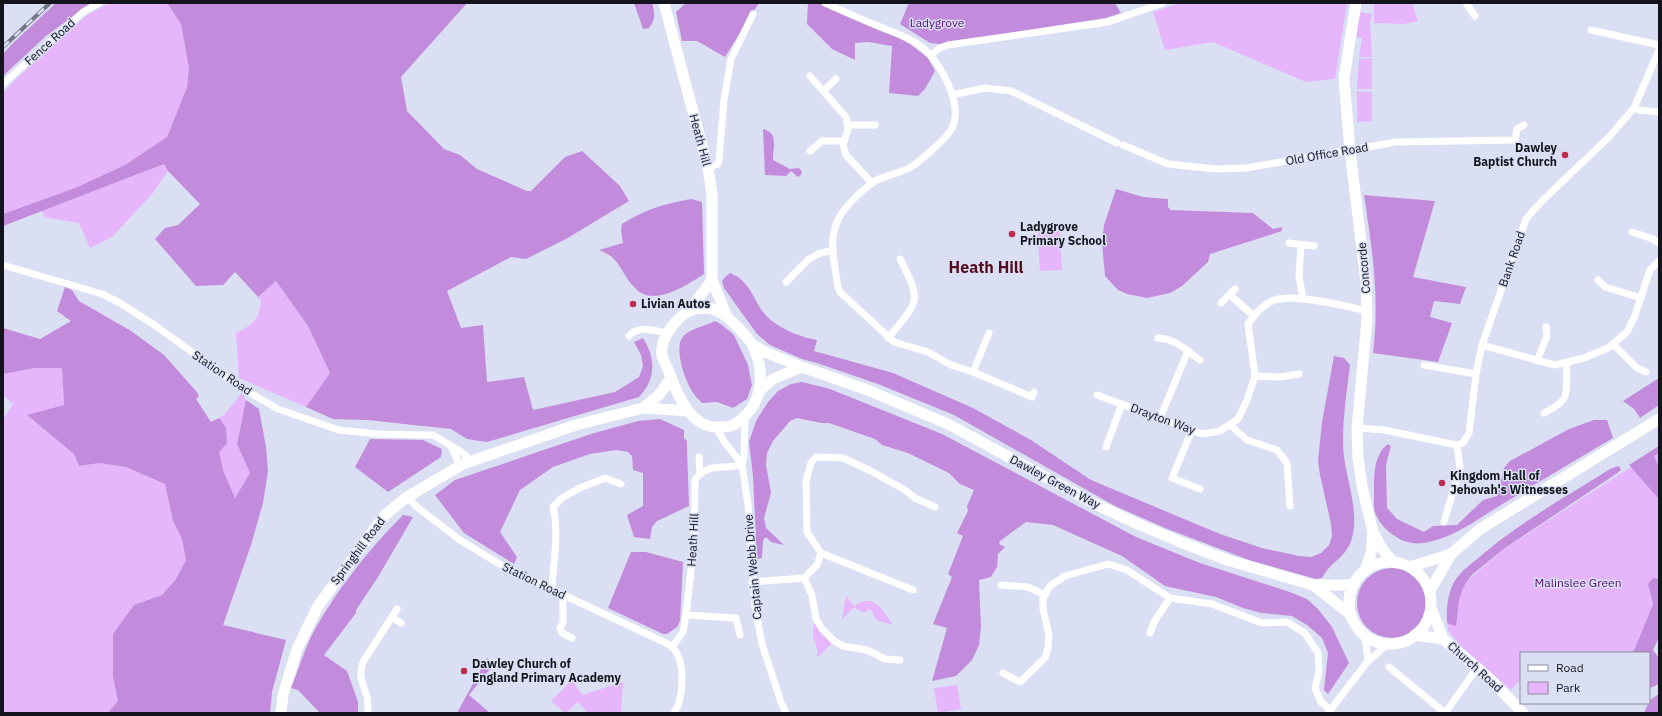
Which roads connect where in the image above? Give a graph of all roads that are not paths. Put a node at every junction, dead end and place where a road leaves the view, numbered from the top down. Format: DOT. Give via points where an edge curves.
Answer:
graph roads {
  1 [pos="99,3"];
  2 [pos="664,3"];
  3 [pos="825,3"];
  4 [pos="1163,3"];
  5 [pos="1356,3"];
  6 [pos="1466,3"];
  7 [pos="753,14"];
  8 [pos="1475,16"];
  9 [pos="1591,30"];
  10 [pos="1659,44"];
  11 [pos="1659,50"];
  12 [pos="931,55"];
  13 [pos="810,76"];
  14 [pos="836,79"];
  15 [pos="3,84"];
  16 [pos="823,91"];
  17 [pos="952,95"];
  18 [pos="1634,108"];
  19 [pos="1659,112"];
  20 [pos="848,125"];
  21 [pos="875,125"];
  22 [pos="1524,125"];
  23 [pos="844,141"];
  24 [pos="810,150"];
  25 [pos="1350,150"];
  26 [pos="708,168"];
  27 [pos="872,183"];
  28 [pos="1632,232"];
  29 [pos="1289,243"];
  30 [pos="1659,243"];
  31 [pos="1301,244"];
  32 [pos="1314,246"];
  33 [pos="833,250"];
  34 [pos="900,259"];
  35 [pos="3,265"];
  36 [pos="1657,265"];
  37 [pos="712,280"];
  38 [pos="1598,280"];
  39 [pos="786,282"];
  40 [pos="1235,289"];
  41 [pos="1230,295"];
  42 [pos="1641,298"];
  43 [pos="1303,299"];
  44 [pos="1221,303"];
  45 [pos="1367,311"];
  46 [pos="687,313"];
  47 [pos="726,316"];
  48 [pos="1254,316"];
  49 [pos="1546,327"];
  50 [pos="667,333"];
  51 [pos="989,333"];
  52 [pos="629,336"];
  53 [pos="888,338"];
  54 [pos="1158,338"];
  55 [pos="1613,344"];
  56 [pos="753,345"];
  57 [pos="1482,345"];
  58 [pos="1188,351"];
  59 [pos="1200,360"];
  60 [pos="1537,361"];
  61 [pos="1566,363"];
  62 [pos="1424,365"];
  63 [pos="802,367"];
  64 [pos="973,372"];
  65 [pos="1646,372"];
  66 [pos="1299,374"];
  67 [pos="1476,374"];
  68 [pos="1255,376"];
  69 [pos="671,378"];
  70 [pos="760,390"];
  71 [pos="1034,392"];
  72 [pos="1097,395"];
  73 [pos="1122,404"];
  74 [pos="643,408"];
  75 [pos="688,411"];
  76 [pos="1544,412"];
  77 [pos="745,418"];
  78 [pos="1160,418"];
  79 [pos="1659,419"];
  80 [pos="1230,424"];
  81 [pos="716,428"];
  82 [pos="1357,428"];
  83 [pos="1192,430"];
  84 [pos="1457,445"];
  85 [pos="451,446"];
  86 [pos="1106,447"];
  87 [pos="699,457"];
  88 [pos="465,464"];
  89 [pos="742,464"];
  90 [pos="700,473"];
  91 [pos="621,484"];
  92 [pos="1200,489"];
  93 [pos="407,497"];
  94 [pos="1290,506"];
  95 [pos="935,507"];
  96 [pos="1444,522"];
  97 [pos="1373,532"];
  98 [pos="822,553"];
  99 [pos="1451,554"];
  100 [pos="1392,561"];
  101 [pos="1410,567"];
  102 [pos="1366,568"];
  103 [pos="804,578"];
  104 [pos="752,582"];
  105 [pos="1002,585"];
  106 [pos="1313,585"];
  107 [pos="1353,585"];
  108 [pos="551,588"];
  109 [pos="913,590"];
  110 [pos="1430,591"];
  111 [pos="564,594"];
  112 [pos="1045,594"];
  113 [pos="1170,598"];
  114 [pos="397,609"];
  115 [pos="1432,610"];
  116 [pos="1350,614"];
  117 [pos="686,615"];
  118 [pos="392,617"];
  119 [pos="401,623"];
  120 [pos="1150,633"];
  121 [pos="740,635"];
  122 [pos="1416,635"];
  123 [pos="1365,636"];
  124 [pos="572,638"];
  125 [pos="1443,639"];
  126 [pos="1387,645"];
  127 [pos="672,647"];
  128 [pos="900,660"];
  129 [pos="1368,661"];
  130 [pos="1389,666"];
  131 [pos="1477,668"];
  132 [pos="1003,673"];
  133 [pos="1330,712"];
  134 [pos="281,713"];
  135 [pos="368,713"];
  136 [pos="674,713"];
  137 [pos="786,713"];
  138 [pos="1445,713"];
  139 [pos="1523,713"];
  1 -- 15 [label="street, Fence Road" via="83,12"];
  2 -- 26 [label="main road, Heath Hill"];
  3 -- 12 [label="street" via="912,40"];
  4 -- 12 [label="street" via="1108,22 948,45"];
  5 -- 25 [label="main road, Concorde" via="1344,78"];
  6 -- 8 [label="street"];
  7 -- 26 [label="street" via="731,59 724,100 719,160 718,164"];
  9 -- 10 [label="street"];
  11 -- 18 [label="street, Bank Road"];
  12 -- 17 [label="street" via="946,78"];
  13 -- 16 [label="street"];
  14 -- 16 [label="street"];
  16 -- 20 [label="street" via="843,112"];
  17 -- 25 [label="street, Old Office Road" via="986,88 1011,91 1120,144 1168,164 1215,169 1246,168"];
  17 -- 27 [label="street" via="954,123 947,136 910,168"];
  18 -- 19 [label="street"];
  18 -- 57 [label="street, Bank Road" via="1609,137 1526,219"];
  20 -- 21 [label="street"];
  20 -- 23 [label="street"];
  22 -- 25 [label="street, Old Office Road" via="1517,129 1515,140 1396,142"];
  23 -- 24 [label="street" via="822,141"];
  23 -- 27 [label="street" via="846,155"];
  25 -- 45 [label="main road, Concorde" via="1363,252"];
  26 -- 37 [label="main road, Heath Hill" via="712,194"];
  27 -- 33 [label="street" via="838,219 832,237"];
  28 -- 30 [label="street"];
  29 -- 31 [label="street"];
  31 -- 32 [label="street"];
  31 -- 43 [label="street" via="1298,276"];
  33 -- 39 [label="street" via="809,259"];
  33 -- 53 [label="street" via="840,292"];
  34 -- 53 [label="street" via="914,288 914,301 910,312"];
  35 -- 85 [label="street, Station Road" via="102,294 120,303 243,389 278,409 338,430 433,435"];
  36 -- 42 [label="street" via="1650,270"];
  37 -- 46 [label="main road"];
  37 -- 47 [label="main road, Heath Hill"];
  38 -- 42 [label="street" via="1605,287"];
  40 -- 41 [label="street"];
  41 -- 44 [label="street"];
  41 -- 48 [label="street"];
  42 -- 55 [label="street" via="1627,332"];
  43 -- 45 [label="street"];
  43 -- 48 [label="street" via="1273,300"];
  45 -- 82 [label="main road, Concorde"];
  46 -- 47 [label="main road" via="695,309 710,308"];
  46 -- 50 [label="main road" via="679,318"];
  47 -- 56 [label="main road"];
  48 -- 68 [label="street, Drayton Way" via="1248,324"];
  49 -- 60 [label="street" via="1547,336"];
  50 -- 52 [label="street" via="644,330 632,332"];
  50 -- 69 [label="main road" via="662,354"];
  51 -- 64 [label="street"];
  53 -- 64 [label="street"];
  54 -- 58 [label="street" via="1169,339"];
  55 -- 61 [label="street" via="1584,358"];
  55 -- 65 [label="street" via="1637,368"];
  56 -- 63 [label="main road, Dawley Green Way"];
  56 -- 70 [label="main road" via="759,367"];
  57 -- 60 [label="street"];
  57 -- 67 [label="street, Bank Road"];
  58 -- 59 [label="street"];
  58 -- 78 [label="street"];
  60 -- 61 [label="street" via="1555,366"];
  61 -- 76 [label="street" via="1565,397"];
  62 -- 67 [label="street"];
  63 -- 70 [label="main road" via="773,379"];
  63 -- 106 [label="main road, Dawley Green Way" via="865,389 948,424 1140,525 1227,560"];
  64 -- 71 [label="street" via="1032,397"];
  66 -- 68 [label="street" via="1280,377"];
  67 -- 84 [label="street, Bank Road" via="1469,433 1463,442"];
  68 -- 80 [label="street, Drayton Way" via="1238,419"];
  69 -- 74 [label="main road, Springhill Road" via="659,395"];
  69 -- 75 [label="main road"];
  70 -- 77 [label="main road" via="755,405"];
  72 -- 73 [label="street, Drayton Way"];
  73 -- 78 [label="street, Drayton Way"];
  73 -- 86 [label="street"];
  74 -- 75 [label="main road, Springhill Road"];
  74 -- 88 [label="main road, Springhill Road" via="576,425"];
  75 -- 81 [label="main road" via="705,425"];
  77 -- 81 [label="main road" via="731,426"];
  77 -- 89 [label="street, Captain Webb Drive"];
  78 -- 83 [label="street, Drayton Way"];
  79 -- 99 [label="main road" via="1480,529"];
  80 -- 83 [label="street, Drayton Way" via="1220,431 1202,434"];
  80 -- 94 [label="street" via="1247,440 1277,450 1287,463"];
  81 -- 89 [label="street"];
  82 -- 84 [label="street" via="1384,430"];
  82 -- 97 [label="main road, Concorde" via="1362,486"];
  83 -- 92 [label="street" via="1172,478"];
  84 -- 96 [label="street" via="1460,468"];
  85 -- 88 [label="street"];
  85 -- 88 [label="street, Station Road" via="463,453"];
  87 -- 90 [label="street, Heath Hill"];
  88 -- 93 [label="main road, Springhill Road"];
  89 -- 90 [label="street" via="708,468"];
  89 -- 104 [label="street, Captain Webb Drive" via="748,505"];
  90 -- 117 [label="street, Heath Hill" via="695,480 694,543"];
  91 -- 108 [label="street" via="605,478 562,498 553,507 556,542"];
  93 -- 108 [label="street, Station Road" via="472,548 506,568"];
  93 -- 134 [label="main road, Springhill Road" via="385,515 318,606 297,649 283,695"];
  95 -- 98 [label="street" via="843,458 816,457 811,463 806,481 807,532"];
  97 -- 100 [label="main road, Concorde"];
  97 -- 102 [label="main road, Concorde"];
  98 -- 103 [label="street" via="817,565"];
  98 -- 109 [label="street"];
  99 -- 101 [label="main road"];
  99 -- 110 [label="main road"];
  100 -- 101 [label="main road"];
  100 -- 102 [label="main road" via="1380,562"];
  101 -- 110 [label="main road" via="1423,578"];
  102 -- 107 [label="main road"];
  103 -- 104 [label="street"];
  103 -- 128 [label="street" via="812,595 816,619 834,641 843,646 867,650 885,659"];
  104 -- 137 [label="street, Captain Webb Drive" via="762,644 780,702"];
  105 -- 112 [label="street" via="1028,587"];
  106 -- 107 [label="main road, Dawley Green Way"];
  106 -- 116 [label="main road, Dawley Green Way"];
  107 -- 116 [label="main road" via="1349,602"];
  108 -- 111 [label="street, Station Road"];
  110 -- 115 [label="main road"];
  111 -- 124 [label="street" via="563,622 560,629"];
  111 -- 127 [label="street, Station Road"];
  112 -- 113 [label="street" via="1050,586 1065,576 1108,564 1127,570"];
  112 -- 132 [label="street" via="1043,610 1049,635 1045,658 1020,682"];
  113 -- 120 [label="street"];
  113 -- 133 [label="street" via="1212,604 1262,623 1287,622 1305,633 1318,652 1319,672 1315,688 1321,702"];
  114 -- 118 [label="street"];
  115 -- 122 [label="main road" via="1425,626"];
  115 -- 125 [label="main road, Church Road"];
  116 -- 123 [label="main road" via="1356,628"];
  117 -- 121 [label="street" via="736,618"];
  117 -- 127 [label="street, Heath Hill" via="683,632"];
  118 -- 119 [label="street"];
  118 -- 135 [label="street" via="361,669 360,678 367,697"];
  122 -- 125 [label="main road, Church Road"];
  122 -- 126 [label="main road" via="1405,641"];
  123 -- 126 [label="main road"];
  123 -- 129 [label="street"];
  125 -- 131 [label="main road, Church Road"];
  126 -- 129 [label="street"];
  127 -- 136 [label="street" via="680,658 682,685 681,700"];
  129 -- 133 [label="street"];
  130 -- 138 [label="street"];
  131 -- 138 [label="street"];
  131 -- 139 [label="main road, Church Road"];
}
